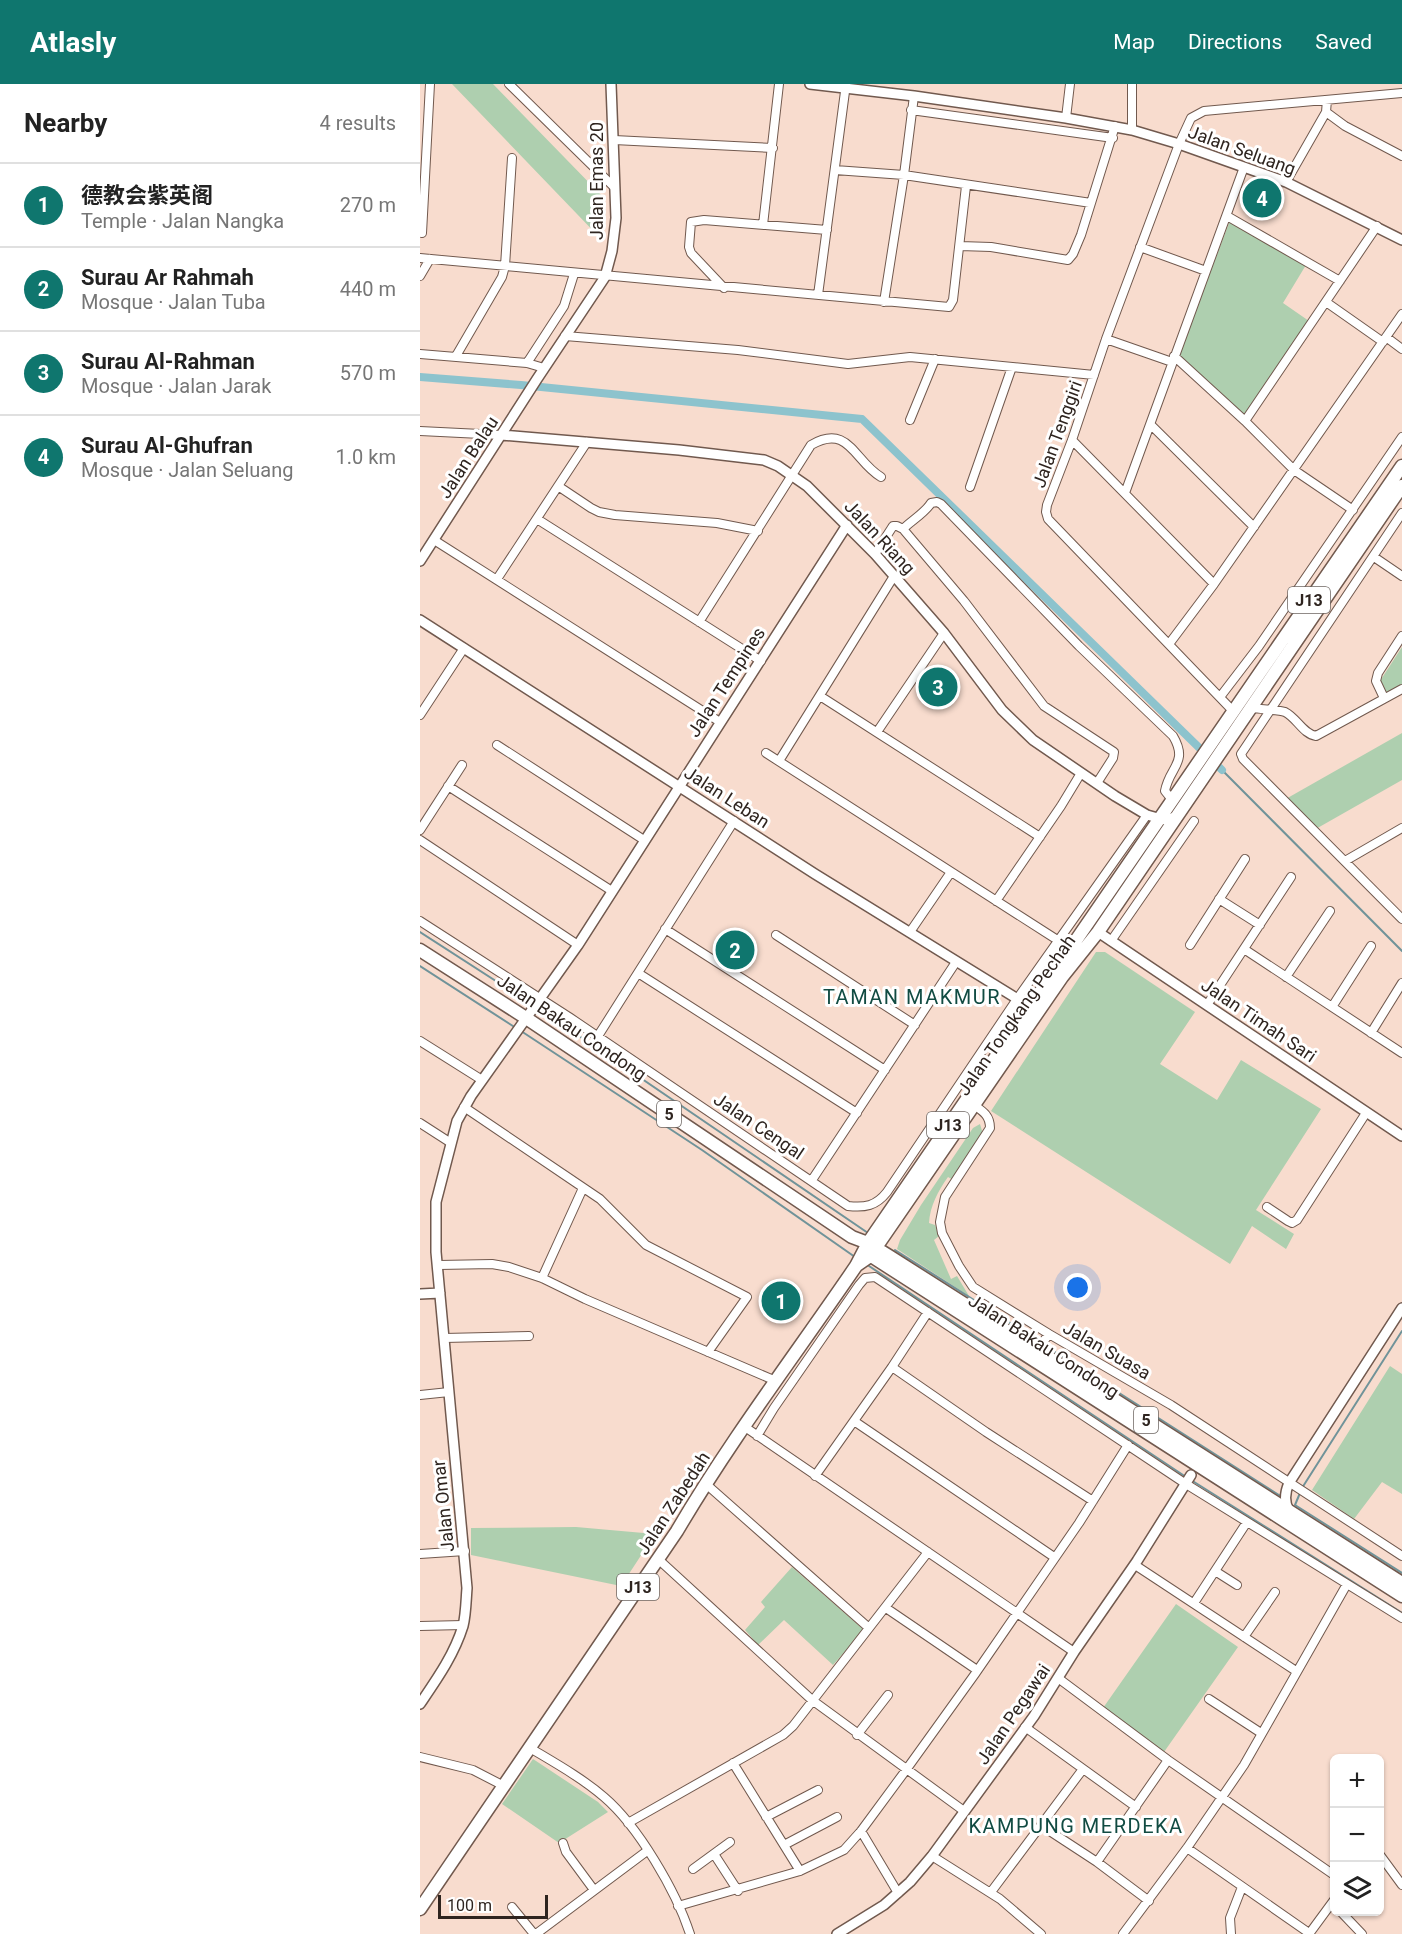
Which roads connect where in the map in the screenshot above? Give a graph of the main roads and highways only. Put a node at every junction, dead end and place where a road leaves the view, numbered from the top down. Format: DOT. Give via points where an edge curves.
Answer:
graph roads {
  1 [pos="1402,466"];
  2 [pos="1402,486"];
  3 [pos="1221,739"];
  4 [pos="1106,897"];
  5 [pos="1098,932"];
  6 [pos="420,950"];
  7 [pos="1069,950"];
  8 [pos="1065,974"];
  9 [pos="1029,1006"];
  10 [pos="914,1191"];
  11 [pos="869,1249"];
  12 [pos="890,1256"];
  13 [pos="856,1266"];
  14 [pos="1402,1583"];
  15 [pos="1402,1596"];
  16 [pos="420,1909"];
  1 -- 3 [label="main road, Jalan Tongkang Pechah / J13" via="1232,710"];
  2 -- 3 [label="main road, Jalan Tongkang Pechah / J13" via="1251,708"];
  3 -- 4 [label="main road, Jalan Tongkang Pechah / J13" via="1188,778"];
  3 -- 5 [label="main road, Jalan Tongkang Pechah / J13" via="1199,786"];
  4 -- 5 [label="main road" via="1096,924"];
  4 -- 7 [label="main road, Jalan Tongkang Pechah / J13"];
  5 -- 7 [label="main road" via="1090,933 1079,946"];
  5 -- 8 [label="main road, Jalan Tongkang Pechah / J13"];
  6 -- 11 [label="main road, Jalan Bakau Condong / 5" via="534,1008"];
  7 -- 9 [label="main road, Jalan Tongkang Pechah / J13"];
  8 -- 9 [label="main road" via="1056,978 1037,1005"];
  8 -- 10 [label="main road, Jalan Tongkang Pechah / J13"];
  9 -- 11 [label="main road, Jalan Tongkang Pechah / J13"];
  10 -- 11 [label="main road, Jalan Tongkang Pechah / J13"];
  10 -- 12 [label="main road" via="890,1239"];
  11 -- 12 [label="main road, Jalan Bakau Condong / 5"];
  11 -- 13 [label="main road, Jalan Tongkang Pechah / J13"];
  11 -- 15 [label="main road, Jalan Bakau Condong / 5" via="1181,1456"];
  12 -- 14 [label="main road, Jalan Bakau Condong / 5" via="1043,1342"];
  13 -- 16 [label="main road, Jalan Zabedah / J13"];
}
